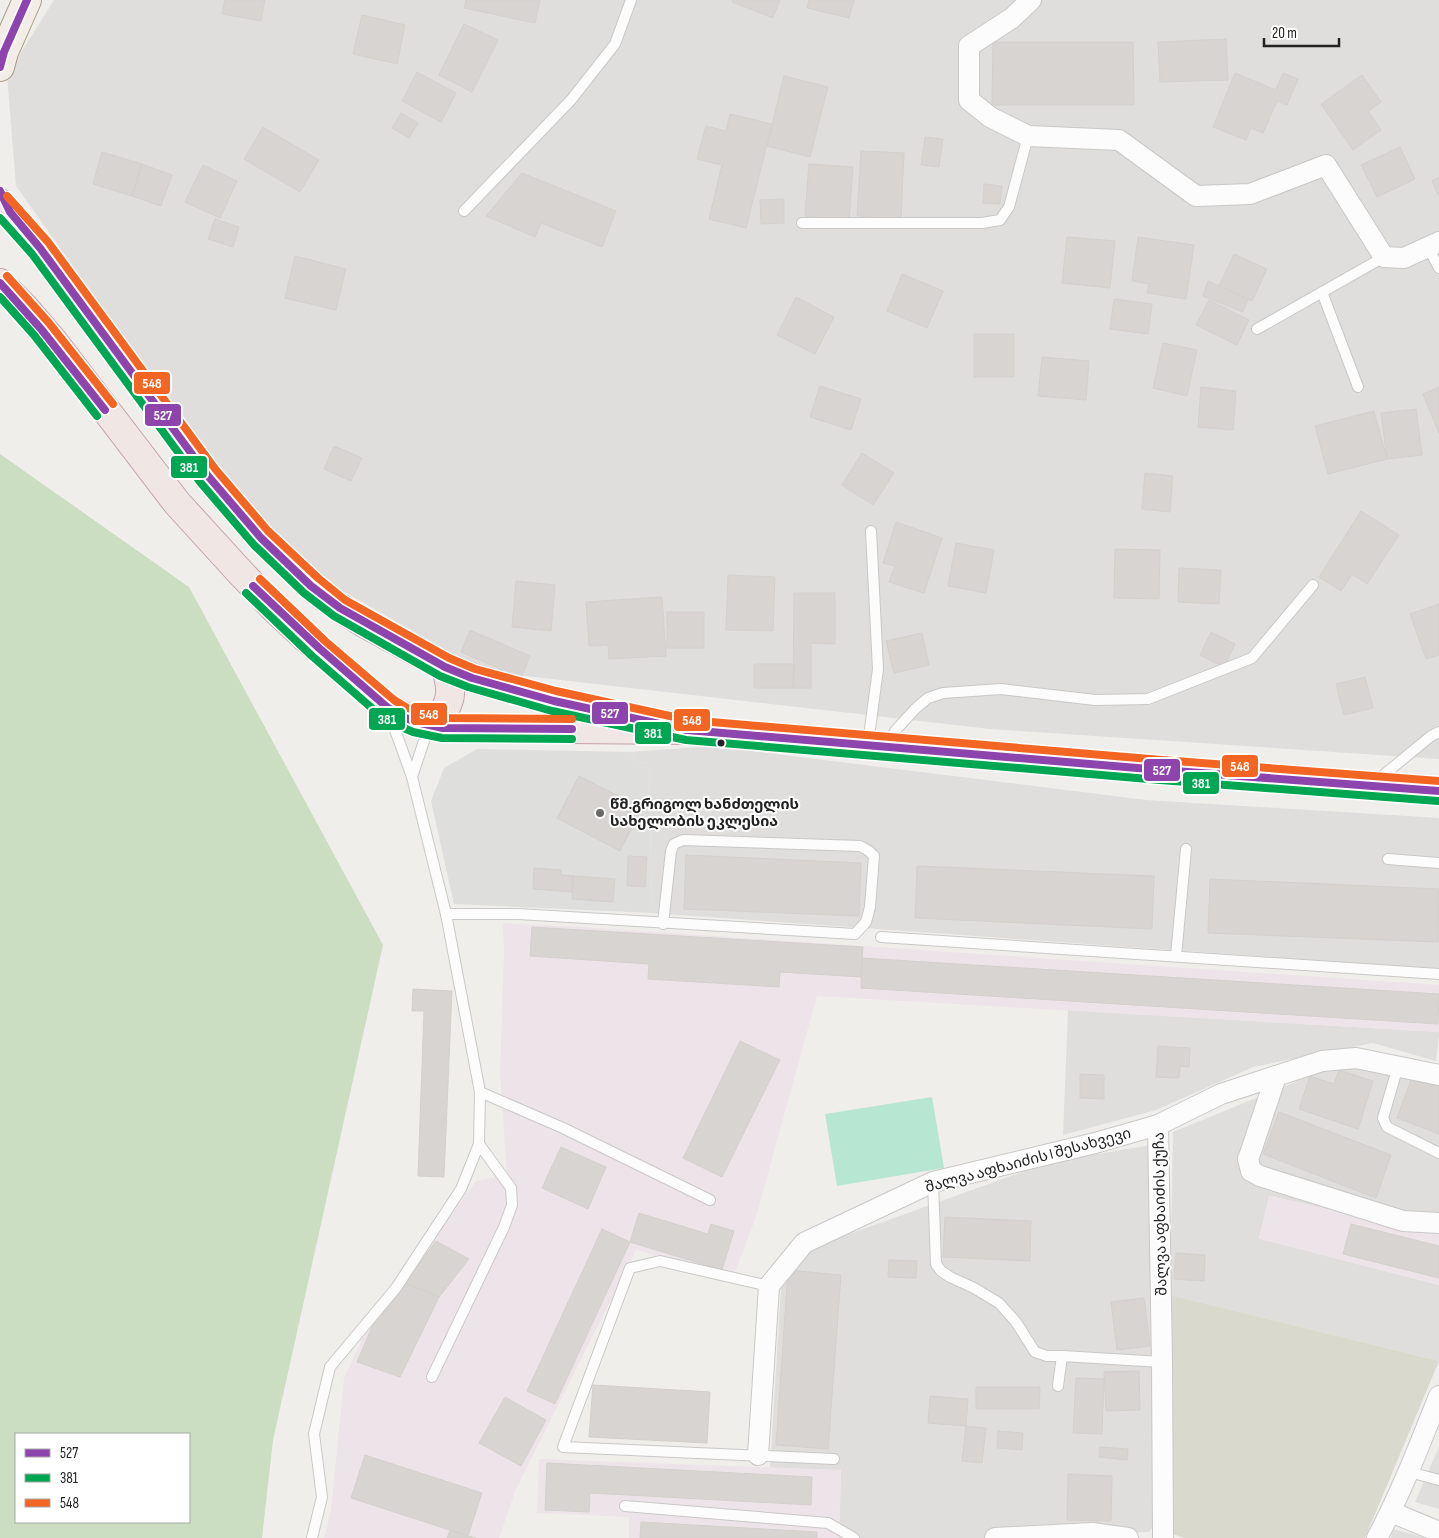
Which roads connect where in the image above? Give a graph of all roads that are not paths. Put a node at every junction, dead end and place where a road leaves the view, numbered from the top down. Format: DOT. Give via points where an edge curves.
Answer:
graph roads {
  1 [pos="17,0"];
  2 [pos="27,0"];
  3 [pos="631,0"];
  4 [pos="1031,0"];
  5 [pos="0,18"];
  6 [pos="0,67"];
  7 [pos="1028,136"];
  8 [pos="3,202"];
  9 [pos="464,211"];
  10 [pos="802,223"];
  11 [pos="1434,244"];
  12 [pos="1384,257"];
  13 [pos="1439,268"];
  14 [pos="0,283"];
  15 [pos="1322,292"];
  16 [pos="1257,329"];
  17 [pos="1358,387"];
  18 [pos="871,530"];
  19 [pos="1313,585"];
  20 [pos="445,667"];
  21 [pos="388,708"];
  22 [pos="430,726"];
  23 [pos="687,730"];
  24 [pos="1439,732"];
  25 [pos="878,746"];
  26 [pos="412,778"];
  27 [pos="1370,786"];
  28 [pos="1439,791"];
  29 [pos="1186,849"];
  30 [pos="1388,859"];
  31 [pos="1439,863"];
  32 [pos="446,914"];
  33 [pos="663,924"];
  34 [pos="881,937"];
  35 [pos="1176,956"];
  36 [pos="1439,974"];
  37 [pos="1398,1066"];
  38 [pos="1439,1075"];
  39 [pos="1276,1076"];
  40 [pos="480,1092"];
  41 [pos="1158,1125"];
  42 [pos="479,1144"];
  43 [pos="1439,1153"];
  44 [pos="933,1182"];
  45 [pos="710,1200"];
  46 [pos="1439,1223"];
  47 [pos="769,1286"];
  48 [pos="1062,1356"];
  49 [pos="1162,1362"];
  50 [pos="432,1377"];
  51 [pos="1058,1386"];
  52 [pos="1439,1396"];
  53 [pos="758,1455"];
  54 [pos="834,1459"];
  55 [pos="1409,1472"];
  56 [pos="1439,1480"];
  57 [pos="625,1506"];
  58 [pos="1391,1512"];
  59 [pos="1439,1532"];
  60 [pos="312,1538"];
  61 [pos="854,1538"];
  62 [pos="995,1538"];
  63 [pos="1128,1538"];
  64 [pos="1163,1538"];
  65 [pos="1377,1538"];
  1 -- 5 [label="main road"];
  2 -- 6 [label="main road"];
  3 -- 9 [label="lane" via="615,44 571,100"];
  4 -- 7 [label="street" via="1012,18 969,46 969,100 990,117"];
  7 -- 10 [label="lane" via="1009,207 1000,220"];
  7 -- 12 [label="street" via="1119,140 1196,196 1250,194 1326,165"];
  8 -- 20 [label="highway" via="208,476 261,538 311,586 340,608"];
  11 -- 12 [label="street" via="1404,258"];
  11 -- 13 [label="lane"];
  12 -- 15 [label="lane"];
  14 -- 21 [label="highway" via="54,342 178,503 239,571 299,631"];
  15 -- 16 [label="lane"];
  15 -- 17 [label="lane"];
  18 -- 25 [label="lane"];
  19 -- 25 [label="lane" via="1252,658 1148,699 1095,700 1001,689 944,693 928,698"];
  20 -- 22 [label="highway" via="450,680 450,697 441,716"];
  20 -- 23 [label="highway" via="554,701"];
  21 -- 22 [label="highway"];
  21 -- 26 [label="lane"];
  22 -- 23 [label="highway"];
  22 -- 26 [label="lane"];
  23 -- 25 [label="highway"];
  24 -- 27 [label="lane"];
  25 -- 27 [label="highway"];
  26 -- 32 [label="lane"];
  27 -- 28 [label="highway"];
  29 -- 35 [label="lane"];
  30 -- 31 [label="lane"];
  32 -- 33 [label="lane" via="518,914"];
  32 -- 40 [label="lane"];
  33 -- 33 [label="lane" via="671,851 674,844 683,840 860,846 874,856 870,907 866,922 855,934"];
  34 -- 35 [label="lane"];
  35 -- 36 [label="lane"];
  37 -- 38 [label="street, შალვა აფხაიძის ქუჩა"];
  37 -- 39 [label="street, შალვა აფხაიძის ქუჩა" via="1356,1058 1322,1061"];
  37 -- 43 [label="lane" via="1383,1118 1387,1127"];
  39 -- 41 [label="street, შალვა აფხაიძის ქუჩა" via="1221,1094"];
  39 -- 46 [label="street" via="1248,1160 1251,1171 1403,1221"];
  40 -- 42 [label="lane"];
  40 -- 45 [label="lane" via="563,1128"];
  41 -- 44 [label="street, შალვა აფხაიძის I შესახვევი"];
  41 -- 49 [label="street, შალვა აფხაიძის ქუჩა"];
  42 -- 50 [label="lane" via="511,1188 512,1205"];
  42 -- 60 [label="lane" via="461,1189 396,1288 330,1367 314,1434 322,1497"];
  44 -- 47 [label="street, შალვა აფხაიძის I შესახვევი" via="804,1243"];
  44 -- 48 [label="lane" via="936,1264 941,1271 999,1303 1036,1352"];
  47 -- 53 [label="street"];
  47 -- 53 [label="lane" via="660,1261 630,1268 563,1447"];
  48 -- 49 [label="lane"];
  48 -- 51 [label="lane"];
  49 -- 64 [label="street, შალვა აფხაიძის ქუჩა"];
  52 -- 55 [label="street"];
  53 -- 54 [label="lane"];
  55 -- 56 [label="lane"];
  55 -- 58 [label="street"];
  57 -- 61 [label="lane" via="828,1523"];
  58 -- 59 [label="street"];
  58 -- 65 [label="street"];
  62 -- 63 [label="street" via="1092,1533"];
}
